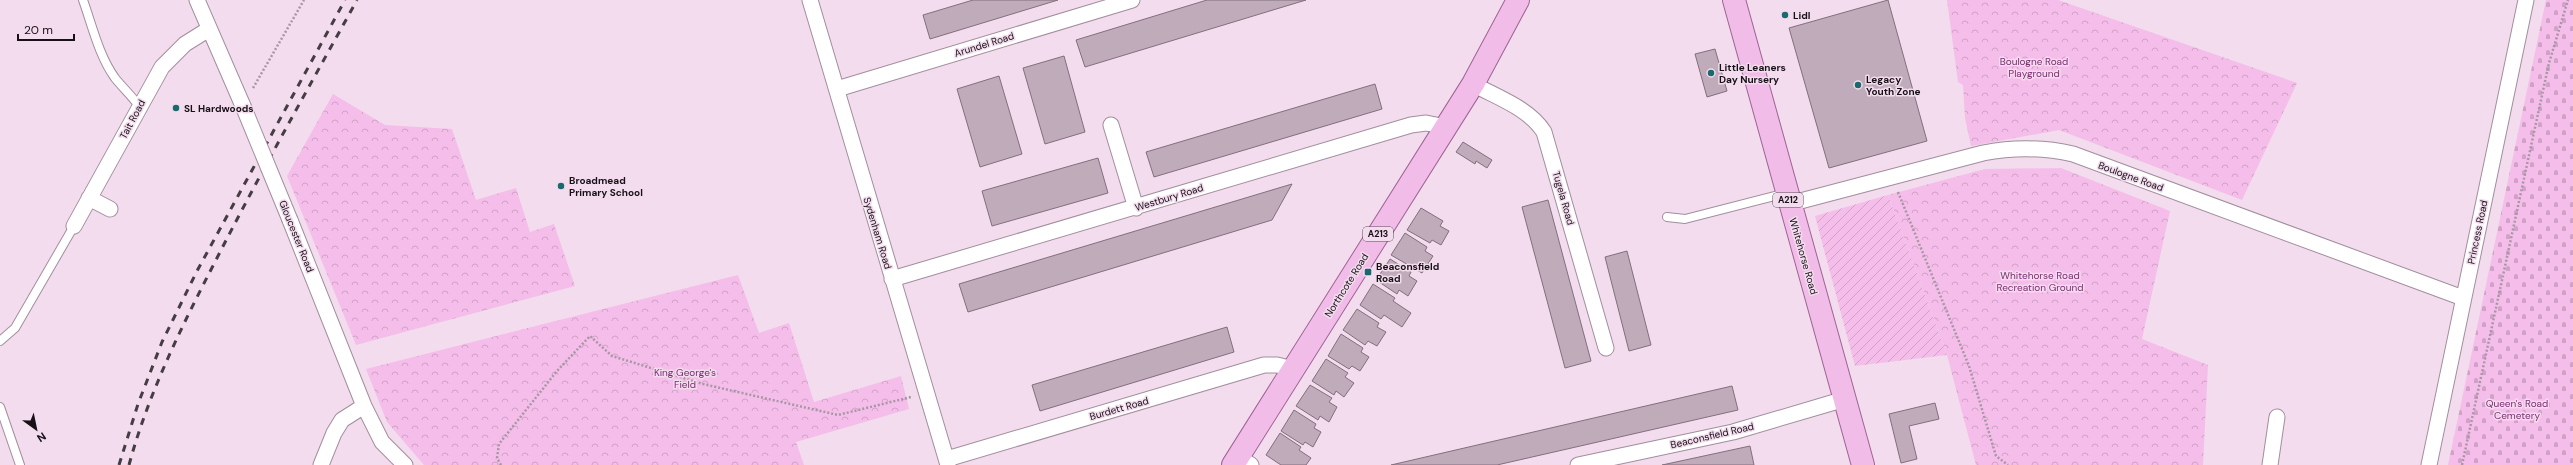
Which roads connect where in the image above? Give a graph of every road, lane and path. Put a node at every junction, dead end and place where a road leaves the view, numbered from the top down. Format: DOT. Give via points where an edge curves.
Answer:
graph roads {
  1 [pos="83,0"];
  2 [pos="197,0"];
  3 [pos="304,0"];
  4 [pos="810,0"];
  5 [pos="1132,0"];
  6 [pos="1518,0"];
  7 [pos="1734,0"];
  8 [pos="2526,0"];
  9 [pos="2568,0"];
  10 [pos="209,29"];
  11 [pos="1473,84"];
  12 [pos="837,88"];
  13 [pos="139,106"];
  14 [pos="243,106"];
  15 [pos="1111,124"];
  16 [pos="1446,127"];
  17 [pos="1893,176"];
  18 [pos="89,198"];
  19 [pos="1788,198"];
  20 [pos="1136,208"];
  21 [pos="110,209"];
  22 [pos="1667,217"];
  23 [pos="74,226"];
  24 [pos="892,279"];
  25 [pos="2463,298"];
  26 [pos="0,341"];
  27 [pos="1606,348"];
  28 [pos="1293,369"];
  29 [pos="926,392"];
  30 [pos="1845,399"];
  31 [pos="364,406"];
  32 [pos="0,407"];
  33 [pos="2277,417"];
  34 [pos="947,462"];
  35 [pos="1241,462"];
  36 [pos="20,465"];
  37 [pos="321,465"];
  38 [pos="405,465"];
  39 [pos="501,465"];
  40 [pos="1578,465"];
  41 [pos="1863,465"];
  42 [pos="2008,465"];
  43 [pos="2270,465"];
  44 [pos="2429,465"];
  45 [pos="2462,465"];
  1 -- 13 [label="lane" via="108,67"];
  2 -- 10 [label="street, Gloucester Road"];
  3 -- 14 [label="path"];
  4 -- 12 [label="street, Sydenham Road"];
  5 -- 12 [label="street, Arundel Road"];
  6 -- 11 [label="main road, Northcote Road / A213"];
  7 -- 19 [label="main road, Whitehorse Road / A212"];
  8 -- 25 [label="street, Princess Road"];
  9 -- 45 [label="path" via="2547,70"];
  10 -- 13 [label="street, Tait Road" via="171,56"];
  10 -- 14 [label="street, Gloucester Road"];
  11 -- 16 [label="main road, Northcote Road / A213"];
  11 -- 27 [label="street, Tugela Road" via="1526,113 1544,132"];
  12 -- 24 [label="street, Sydenham Road"];
  13 -- 18 [label="street, Tait Road"];
  14 -- 31 [label="street, Gloucester Road, bridge"];
  15 -- 20 [label="street"];
  16 -- 20 [label="street, Westbury Road" via="1426,123 1411,125"];
  16 -- 28 [label="main road, Northcote Road / A213"];
  17 -- 19 [label="street, Boulogne Road"];
  17 -- 25 [label="street, Boulogne Road" via="2009,148 2050,149 2073,154"];
  17 -- 42 [label="path" via="1925,262 1969,366 1996,456"];
  18 -- 21 [label="street"];
  18 -- 23 [label="street, Tait Road"];
  19 -- 22 [label="lane" via="1685,219"];
  19 -- 30 [label="main road, Whitehorse Road / A212"];
  20 -- 24 [label="street, Westbury Road"];
  23 -- 26 [label="lane" via="15,328"];
  24 -- 29 [label="street, Sydenham Road"];
  25 -- 44 [label="street, Princess Road"];
  28 -- 34 [label="street, Burdett Road" via="1264,365"];
  28 -- 35 [label="main road, Northcote Road / A213"];
  29 -- 34 [label="street, Sydenham Road"];
  29 -- 39 [label="path" via="838,415 703,384 612,356 590,336 556,371 499,444 497,458"];
  30 -- 40 [label="street, Beaconsfield Road" via="1733,432"];
  30 -- 41 [label="main road, Whitehorse Road / A212"];
  31 -- 37 [label="street" via="342,420"];
  31 -- 38 [label="street, Gloucester Road" via="382,442"];
  32 -- 36 [label="lane"];
  33 -- 43 [label="street"];
}
